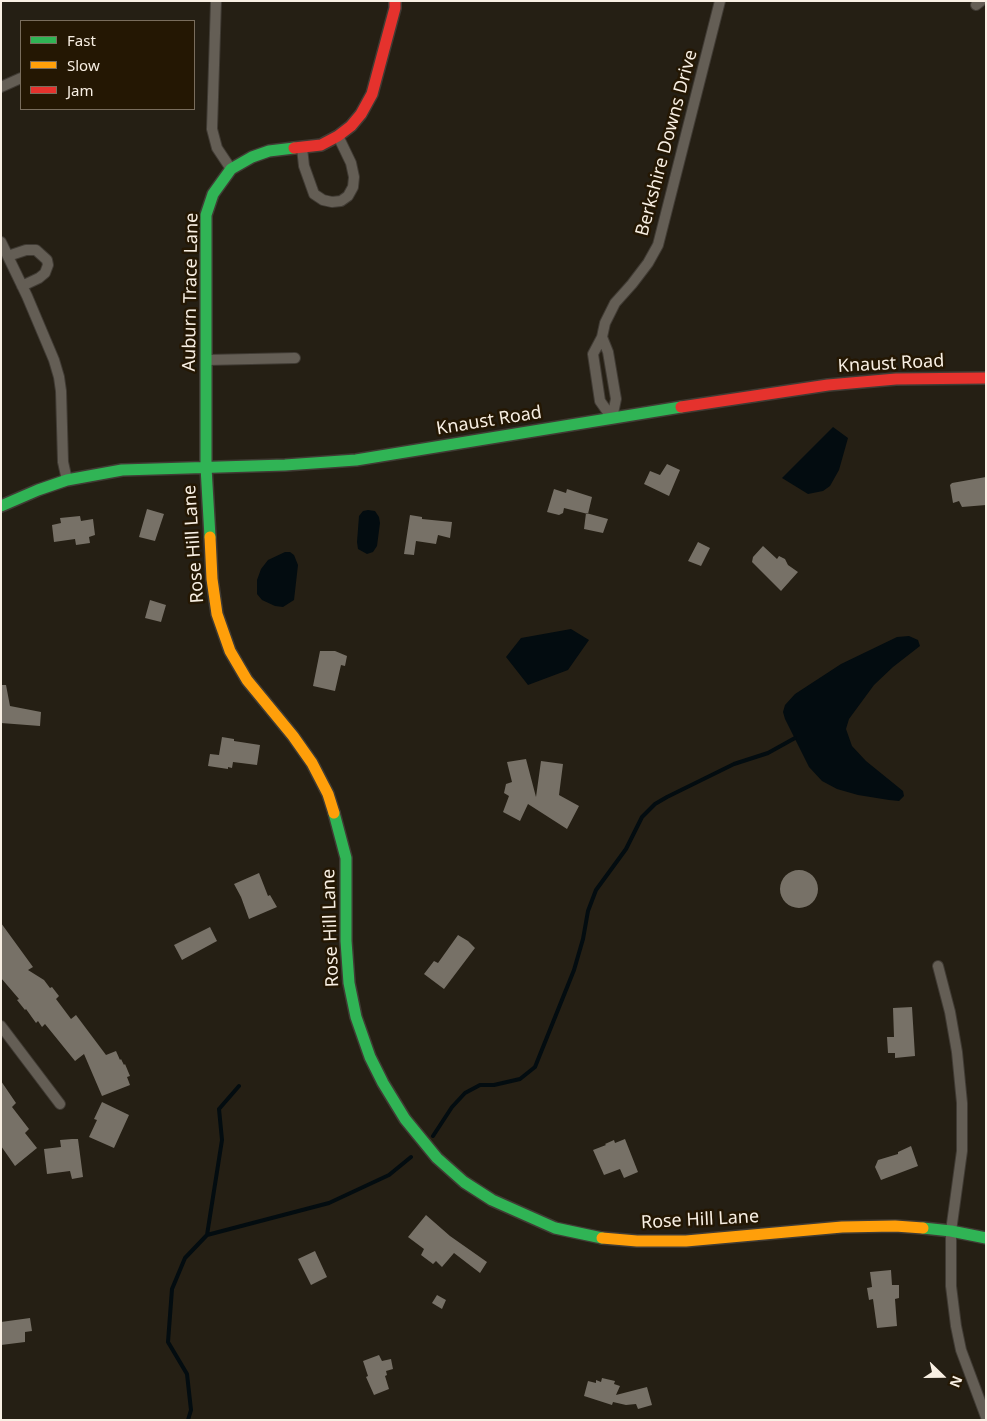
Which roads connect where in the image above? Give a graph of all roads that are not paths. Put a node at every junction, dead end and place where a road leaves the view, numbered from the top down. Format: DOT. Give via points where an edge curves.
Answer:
graph roads {
  1 [pos="216,1"];
  2 [pos="395,1"];
  3 [pos="720,1"];
  4 [pos="20,78"];
  5 [pos="1,87"];
  6 [pos="338,136"];
  7 [pos="302,148"];
  8 [pos="231,169"];
  9 [pos="1,242"];
  10 [pos="8,256"];
  11 [pos="22,286"];
  12 [pos="602,337"];
  13 [pos="296,358"];
  14 [pos="207,360"];
  15 [pos="986,378"];
  16 [pos="612,418"];
  17 [pos="206,467"];
  18 [pos="67,480"];
  19 [pos="1,506"];
  20 [pos="938,966"];
  21 [pos="1,1026"];
  22 [pos="60,1104"];
  23 [pos="951,1231"];
  24 [pos="986,1238"];
  25 [pos="986,1417"];
  1 -- 8 [label="street" via="212,129 217,148"];
  2 -- 6 [label="street, Auburn Trace Lane" via="372,94 361,114"];
  3 -- 12 [label="street, Berkshire Downs Drive" via="658,245 648,263 615,303"];
  4 -- 5 [label="street"];
  6 -- 7 [label="street, Auburn Trace Lane" via="321,145"];
  6 -- 7 [label="street" via="354,177 353,187 341,201 323,200 314,194 304,166"];
  7 -- 8 [label="street, Auburn Trace Lane" via="268,151"];
  8 -- 14 [label="street, Auburn Trace Lane" via="213,194 206,215"];
  9 -- 10 [label="street"];
  10 -- 11 [label="street"];
  10 -- 11 [label="street" via="36,250 47,260 45,273"];
  11 -- 18 [label="street" via="59,377"];
  12 -- 16 [label="street" via="608,352 616,399"];
  12 -- 16 [label="street, Berkshire Downs Drive" via="593,354 600,401"];
  13 -- 14 [label="street"];
  14 -- 17 [label="street, Auburn Trace Lane"];
  15 -- 16 [label="street, Knaust Road" via="896,379 828,385"];
  16 -- 17 [label="street, Knaust Road" via="356,460"];
  17 -- 18 [label="street, Knaust Road" via="122,470"];
  17 -- 23 [label="street, Rose Hill Lane" via="217,614 230,651 248,680 312,763 328,794 346,858 346,941 349,983 356,1017 383,1083 437,1158 464,1182 492,1200 555,1228 599,1238 686,1241 842,1227 895,1226"];
  18 -- 19 [label="street, Knaust Road"];
  20 -- 23 [label="street" via="958,1052 962,1103 962,1151"];
  21 -- 22 [label="street"];
  23 -- 24 [label="street, Rose Hill Lane"];
  23 -- 25 [label="street" via="951,1286 956,1326 961,1350"];
}
